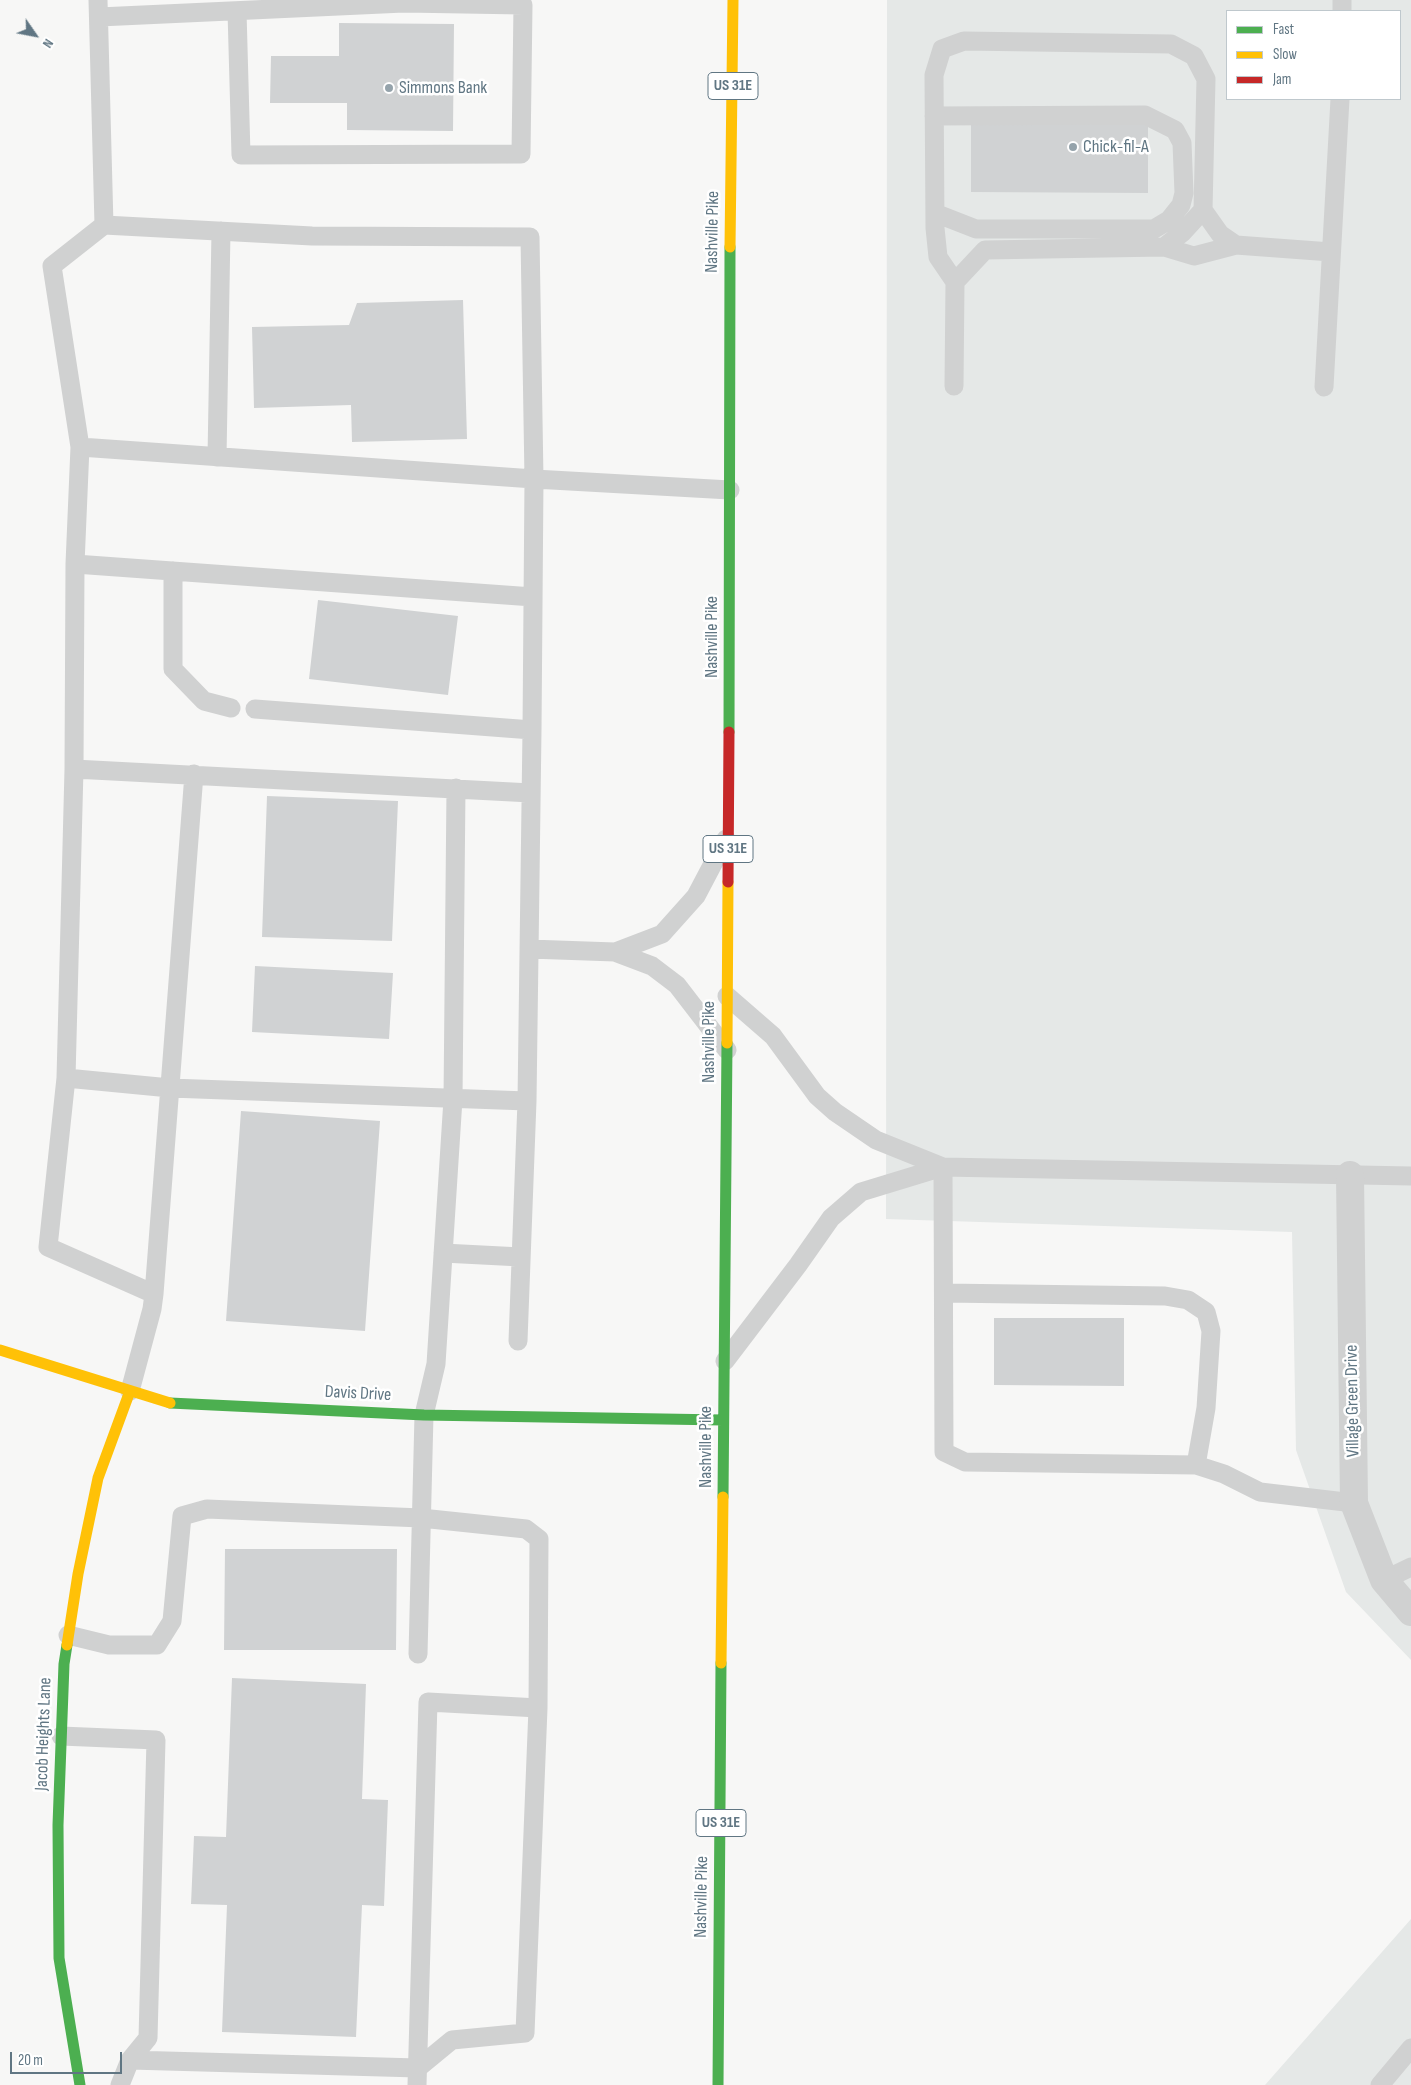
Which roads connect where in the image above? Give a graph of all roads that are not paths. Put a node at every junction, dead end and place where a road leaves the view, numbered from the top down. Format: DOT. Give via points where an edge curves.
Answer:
graph roads {
  1 [pos="733,0"];
  2 [pos="404,1"];
  3 [pos="98,8"];
  4 [pos="237,11"];
  5 [pos="1340,100"];
  6 [pos="934,116"];
  7 [pos="1204,210"];
  8 [pos="935,213"];
  9 [pos="104,225"];
  10 [pos="221,231"];
  11 [pos="1236,245"];
  12 [pos="1164,247"];
  13 [pos="1331,252"];
  14 [pos="955,282"];
  15 [pos="954,386"];
  16 [pos="1324,387"];
  17 [pos="80,447"];
  18 [pos="217,457"];
  19 [pos="534,479"];
  20 [pos="730,490"];
  21 [pos="75,564"];
  22 [pos="173,571"];
  23 [pos="533,597"];
  24 [pos="231,708"];
  25 [pos="255,709"];
  26 [pos="532,730"];
  27 [pos="74,769"];
  28 [pos="194,774"];
  29 [pos="456,788"];
  30 [pos="531,793"];
  31 [pos="728,835"];
  32 [pos="529,949"];
  33 [pos="615,952"];
  34 [pos="727,996"];
  35 [pos="727,1050"];
  36 [pos="66,1078"];
  37 [pos="170,1088"];
  38 [pos="453,1099"];
  39 [pos="527,1101"];
  40 [pos="942,1166"];
  41 [pos="1350,1175"];
  42 [pos="1411,1176"];
  43 [pos="443,1253"];
  44 [pos="521,1257"];
  45 [pos="944,1293"];
  46 [pos="154,1294"];
  47 [pos="518,1341"];
  48 [pos="0,1350"];
  49 [pos="725,1361"];
  50 [pos="130,1390"];
  51 [pos="424,1415"];
  52 [pos="724,1420"];
  53 [pos="1196,1465"];
  54 [pos="1354,1503"];
  55 [pos="421,1518"];
  56 [pos="1411,1567"];
  57 [pos="1384,1580"];
  58 [pos="1411,1612"];
  59 [pos="68,1635"];
  60 [pos="418,1654"];
  61 [pos="538,1708"];
  62 [pos="61,1736"];
  63 [pos="1411,2048"];
  64 [pos="130,2060"];
  65 [pos="417,2076"];
  66 [pos="80,2085"];
  67 [pos="120,2085"];
  68 [pos="718,2085"];
  69 [pos="1380,2085"];
  1 -- 20 [label="main road, Nashville Pike / US 31E"];
  2 -- 4 [label="lane"];
  2 -- 4 [label="lane" via="523,5 521,154 241,155"];
  3 -- 4 [label="lane"];
  3 -- 9 [label="lane"];
  5 -- 13 [label="lane"];
  6 -- 7 [label="lane" via="934,75 942,49 964,42 1171,44 1194,56 1206,79"];
  6 -- 8 [label="lane"];
  6 -- 8 [label="lane" via="1145,115 1175,130 1182,143 1184,194 1169,220 1154,229 976,229"];
  7 -- 11 [label="lane" via="1220,234"];
  7 -- 12 [label="lane"];
  8 -- 14 [label="lane" via="938,257"];
  9 -- 10 [label="lane"];
  9 -- 17 [label="lane" via="52,266"];
  10 -- 18 [label="lane"];
  10 -- 19 [label="lane" via="312,236 530,237"];
  11 -- 12 [label="lane" via="1194,256"];
  11 -- 13 [label="lane"];
  12 -- 14 [label="lane" via="985,250"];
  13 -- 16 [label="lane"];
  14 -- 15 [label="lane"];
  17 -- 18 [label="lane"];
  17 -- 21 [label="lane"];
  18 -- 19 [label="lane"];
  19 -- 20 [label="lane"];
  19 -- 23 [label="lane"];
  20 -- 31 [label="main road, Nashville Pike / US 31E"];
  21 -- 22 [label="lane"];
  21 -- 27 [label="lane"];
  22 -- 23 [label="lane"];
  22 -- 24 [label="lane" via="173,669 204,701"];
  23 -- 26 [label="lane"];
  25 -- 26 [label="lane"];
  26 -- 30 [label="lane"];
  27 -- 28 [label="lane"];
  27 -- 36 [label="lane"];
  28 -- 29 [label="lane"];
  28 -- 37 [label="lane"];
  29 -- 30 [label="lane"];
  29 -- 38 [label="lane"];
  30 -- 32 [label="lane"];
  31 -- 33 [label="lane" via="696,896 662,934"];
  31 -- 34 [label="main road, Nashville Pike / US 31E"];
  32 -- 33 [label="lane"];
  32 -- 39 [label="lane"];
  33 -- 35 [label="lane" via="652,966 677,985"];
  34 -- 35 [label="main road, Nashville Pike / US 31E"];
  34 -- 40 [label="lane" via="772,1036 817,1096 835,1112 876,1140"];
  35 -- 49 [label="main road, Nashville Pike / US 31E"];
  36 -- 37 [label="lane"];
  36 -- 46 [label="lane" via="48,1247"];
  37 -- 38 [label="lane"];
  37 -- 46 [label="lane"];
  38 -- 39 [label="lane"];
  38 -- 43 [label="lane"];
  39 -- 44 [label="lane"];
  40 -- 41 [label="lane"];
  40 -- 45 [label="lane"];
  40 -- 49 [label="lane" via="861,1192 831,1218"];
  41 -- 42 [label="lane"];
  41 -- 54 [label="street, Village Green Drive"];
  43 -- 44 [label="lane"];
  43 -- 51 [label="lane" via="436,1364"];
  44 -- 47 [label="lane"];
  45 -- 53 [label="lane" via="944,1452 965,1462"];
  45 -- 53 [label="lane" via="1164,1296 1188,1300 1206,1312 1211,1331 1206,1408"];
  46 -- 50 [label="lane"];
  48 -- 50 [label="main road, Davis Drive"];
  49 -- 52 [label="main road, Nashville Pike / US 31E"];
  50 -- 51 [label="main road, Davis Drive" via="170,1403"];
  50 -- 59 [label="main road, Jacob Heights Lane" via="98,1478"];
  51 -- 52 [label="main road, Davis Drive"];
  51 -- 55 [label="lane"];
  52 -- 68 [label="main road, Nashville Pike / US 31E"];
  53 -- 54 [label="lane" via="1224,1474 1260,1492"];
  54 -- 57 [label="street, Village Green Drive"];
  55 -- 59 [label="lane" via="207,1509 182,1516 172,1621 156,1646 109,1644"];
  55 -- 60 [label="lane"];
  55 -- 61 [label="lane" via="526,1529 539,1539"];
  56 -- 57 [label="lane"];
  57 -- 58 [label="street, Village Green Drive"];
  59 -- 62 [label="main road, Jacob Heights Lane"];
  61 -- 65 [label="lane" via="525,2033 452,2040"];
  61 -- 65 [label="lane" via="428,1702"];
  62 -- 64 [label="lane" via="156,1740 148,2038"];
  62 -- 66 [label="main road, Jacob Heights Lane" via="59,1958"];
  63 -- 69 [label="lane"];
  64 -- 65 [label="lane"];
  64 -- 67 [label="lane"];
}
